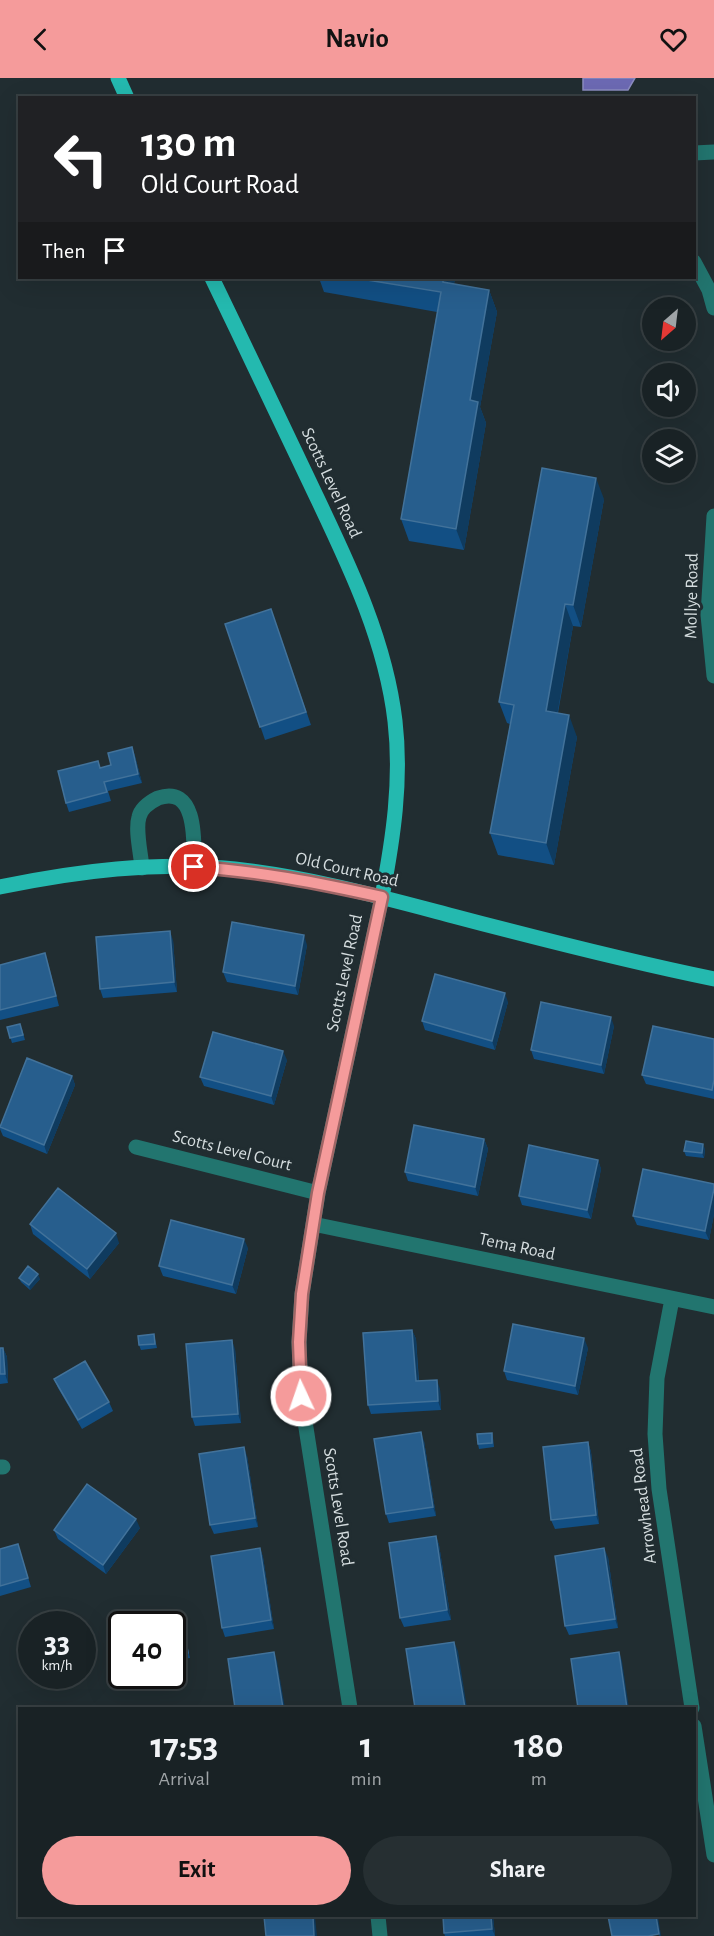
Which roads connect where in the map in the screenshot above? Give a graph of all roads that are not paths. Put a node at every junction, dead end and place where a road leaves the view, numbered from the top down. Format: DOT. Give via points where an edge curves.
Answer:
graph roads {
  1 [pos="118,78"];
  2 [pos="126,96"];
  3 [pos="714,152"];
  4 [pos="696,153"];
  5 [pos="696,266"];
  6 [pos="212,279"];
  7 [pos="714,308"];
  8 [pos="714,516"];
  9 [pos="713,534"];
  10 [pos="714,676"];
  11 [pos="194,867"];
  12 [pos="142,868"];
  13 [pos="0,887"];
  14 [pos="382,897"];
  15 [pos="714,979"];
  16 [pos="136,1147"];
  17 [pos="318,1193"];
  18 [pos="313,1224"];
  19 [pos="672,1299"];
  20 [pos="714,1307"];
  21 [pos="350,1707"];
  22 [pos="692,1707"];
  23 [pos="696,1739"];
  24 [pos="714,1855"];
  25 [pos="378,1917"];
  26 [pos="380,1936"];
  1 -- 2 [label="main road"];
  3 -- 4 [label="street"];
  5 -- 7 [label="street"];
  6 -- 14 [label="main road, Scotts Level Road" via="357,586 390,689 397,777"];
  8 -- 9 [label="street, Mollye Road"];
  9 -- 10 [label="street, Mollye Road" via="708,615"];
  11 -- 12 [label="main road, Old Court Road"];
  11 -- 12 [label="street" via="190,812 173,796 152,801 138,817"];
  11 -- 14 [label="main road, Old Court Road" via="279,875"];
  12 -- 13 [label="main road, Old Court Road" via="50,877"];
  14 -- 15 [label="main road, Old Court Road"];
  14 -- 17 [label="street, Scotts Level Road"];
  16 -- 17 [label="street, Scotts Level Court"];
  17 -- 18 [label="street, Scotts Level Road"];
  18 -- 19 [label="street, Tema Road"];
  18 -- 21 [label="street, Scotts Level Road" via="302,1294 301,1396"];
  19 -- 20 [label="street, Tema Road"];
  19 -- 22 [label="street, Arrowhead Road" via="657,1378 655,1434 659,1489"];
  23 -- 24 [label="street"];
  25 -- 26 [label="street"];
}
